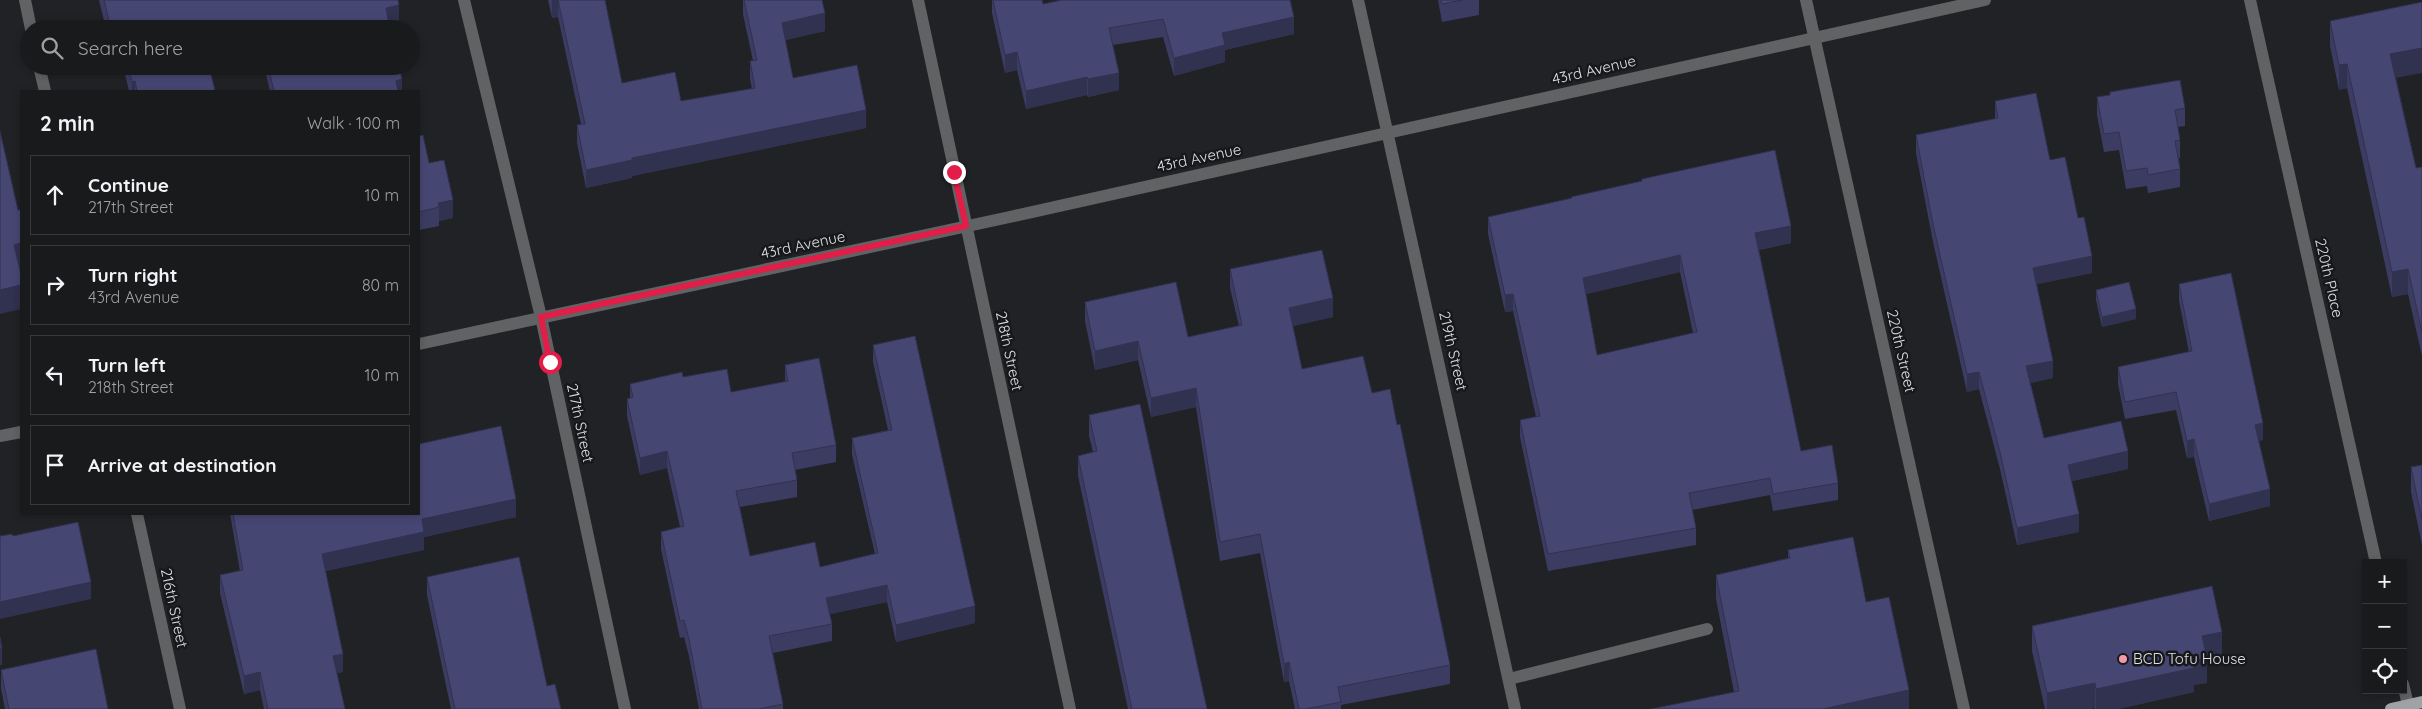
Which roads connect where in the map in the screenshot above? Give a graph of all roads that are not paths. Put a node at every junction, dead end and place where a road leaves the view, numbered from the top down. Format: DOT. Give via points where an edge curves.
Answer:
graph roads {
  1 [pos="25,0"];
  2 [pos="464,0"];
  3 [pos="918,0"];
  4 [pos="1358,0"];
  5 [pos="1806,0"];
  6 [pos="1985,0"];
  7 [pos="2250,0"];
  8 [pos="29,20"];
  9 [pos="1814,37"];
  10 [pos="41,75"];
  11 [pos="45,90"];
  12 [pos="1388,133"];
  13 [pos="966,226"];
  14 [pos="541,317"];
  15 [pos="420,344"];
  16 [pos="20,432"];
  17 [pos="0,436"];
  18 [pos="137,515"];
  19 [pos="2375,559"];
  20 [pos="1708,629"];
  21 [pos="1509,679"];
  22 [pos="2406,694"];
  23 [pos="2422,702"];
  24 [pos="2409,707"];
  25 [pos="180,709"];
  26 [pos="625,709"];
  27 [pos="1070,709"];
  28 [pos="1516,709"];
  29 [pos="1964,709"];
  30 [pos="2391,709"];
  1 -- 8 [label="street"];
  2 -- 14 [label="street, 217th Street"];
  3 -- 13 [label="street, 218th Street"];
  4 -- 12 [label="street, 219th Street"];
  5 -- 9 [label="street, 220th Street"];
  6 -- 9 [label="street, 43rd Avenue"];
  7 -- 19 [label="street, 220th Place"];
  9 -- 12 [label="street, 43rd Avenue"];
  9 -- 29 [label="street, 220th Street"];
  10 -- 11 [label="street"];
  12 -- 13 [label="street, 43rd Avenue"];
  12 -- 21 [label="street, 219th Street"];
  13 -- 14 [label="street, 43rd Avenue"];
  13 -- 27 [label="street, 218th Street"];
  14 -- 15 [label="street, 43rd Avenue"];
  14 -- 26 [label="street, 217th Street"];
  16 -- 17 [label="street"];
  18 -- 25 [label="street, 216th Street"];
  20 -- 21 [label="street"];
  21 -- 28 [label="street, 219th Street"];
  22 -- 24 [label="street"];
  23 -- 24 [label="main road"];
  24 -- 30 [label="main road"];
}
